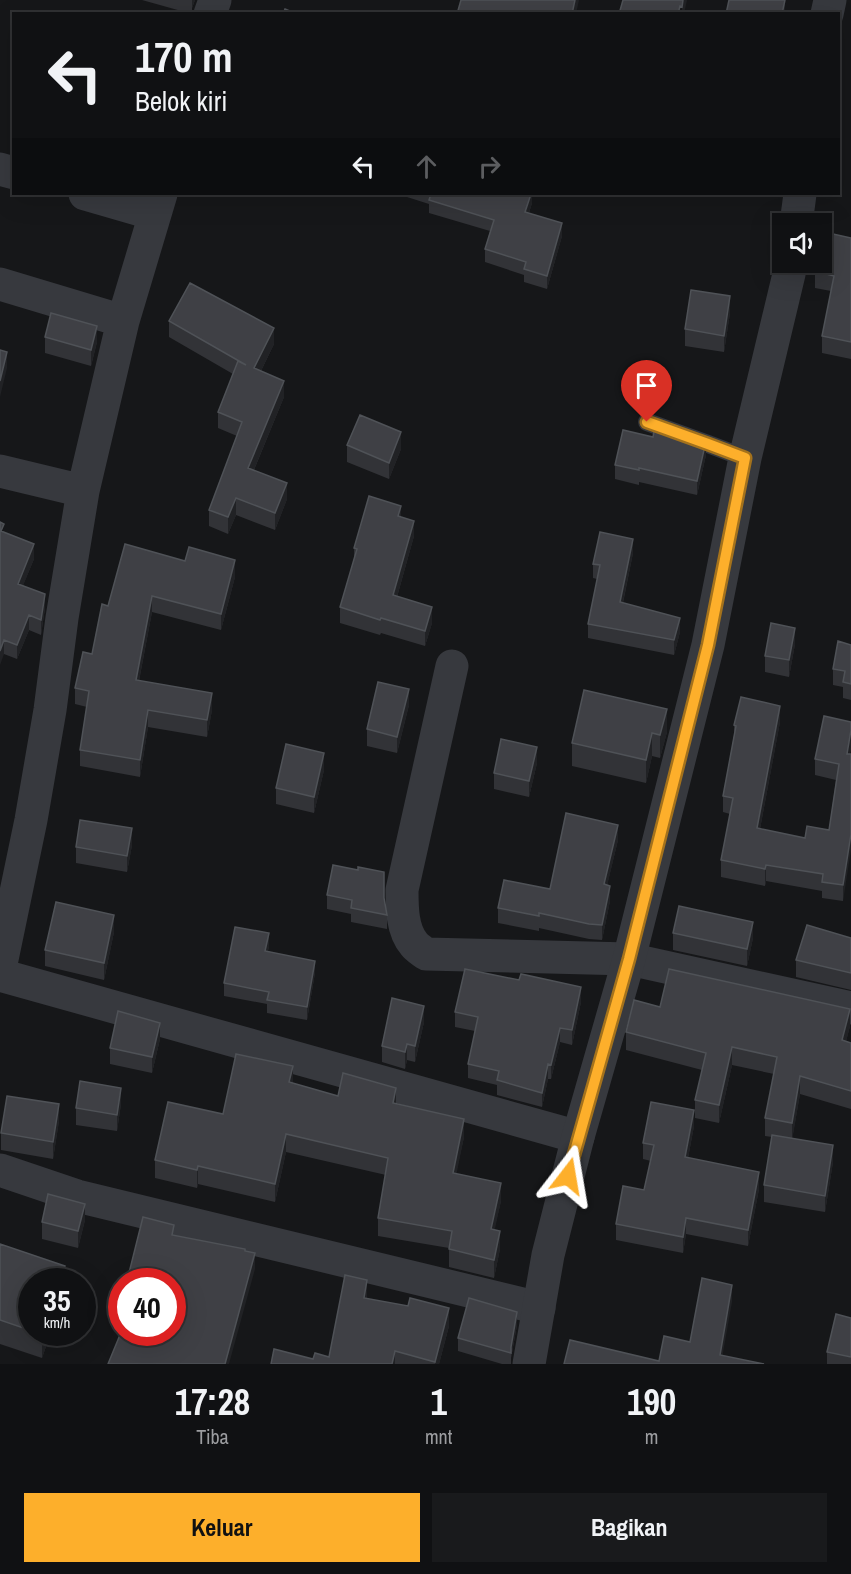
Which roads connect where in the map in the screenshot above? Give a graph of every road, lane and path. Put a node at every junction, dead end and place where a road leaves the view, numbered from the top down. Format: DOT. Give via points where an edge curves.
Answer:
graph roads {
  1 [pos="92,195"];
  2 [pos="800,195"];
  3 [pos="158,204"];
  4 [pos="797,213"];
  5 [pos="789,273"];
  6 [pos="0,284"];
  7 [pos="123,321"];
  8 [pos="647,422"];
  9 [pos="745,458"];
  10 [pos="0,471"];
  11 [pos="82,491"];
  12 [pos="452,666"];
  13 [pos="629,959"];
  14 [pos="0,969"];
  15 [pos="0,975"];
  16 [pos="851,1008"];
  17 [pos="578,1137"];
  18 [pos="0,1170"];
  19 [pos="539,1308"];
  20 [pos="529,1364"];
  1 -- 3 [label="street"];
  2 -- 4 [label="street"];
  3 -- 7 [label="street"];
  5 -- 9 [label="street"];
  6 -- 7 [label="street"];
  7 -- 11 [label="street"];
  8 -- 9 [label="lane"];
  9 -- 13 [label="street" via="708,645"];
  10 -- 11 [label="street"];
  11 -- 14 [label="street" via="50,710"];
  12 -- 13 [label="street" via="402,890 404,920 413,944 426,954"];
  13 -- 16 [label="street"];
  13 -- 17 [label="street"];
  15 -- 17 [label="street"];
  17 -- 19 [label="street" via="548,1255"];
  18 -- 19 [label="street" via="88,1198"];
  19 -- 20 [label="street"];
}
